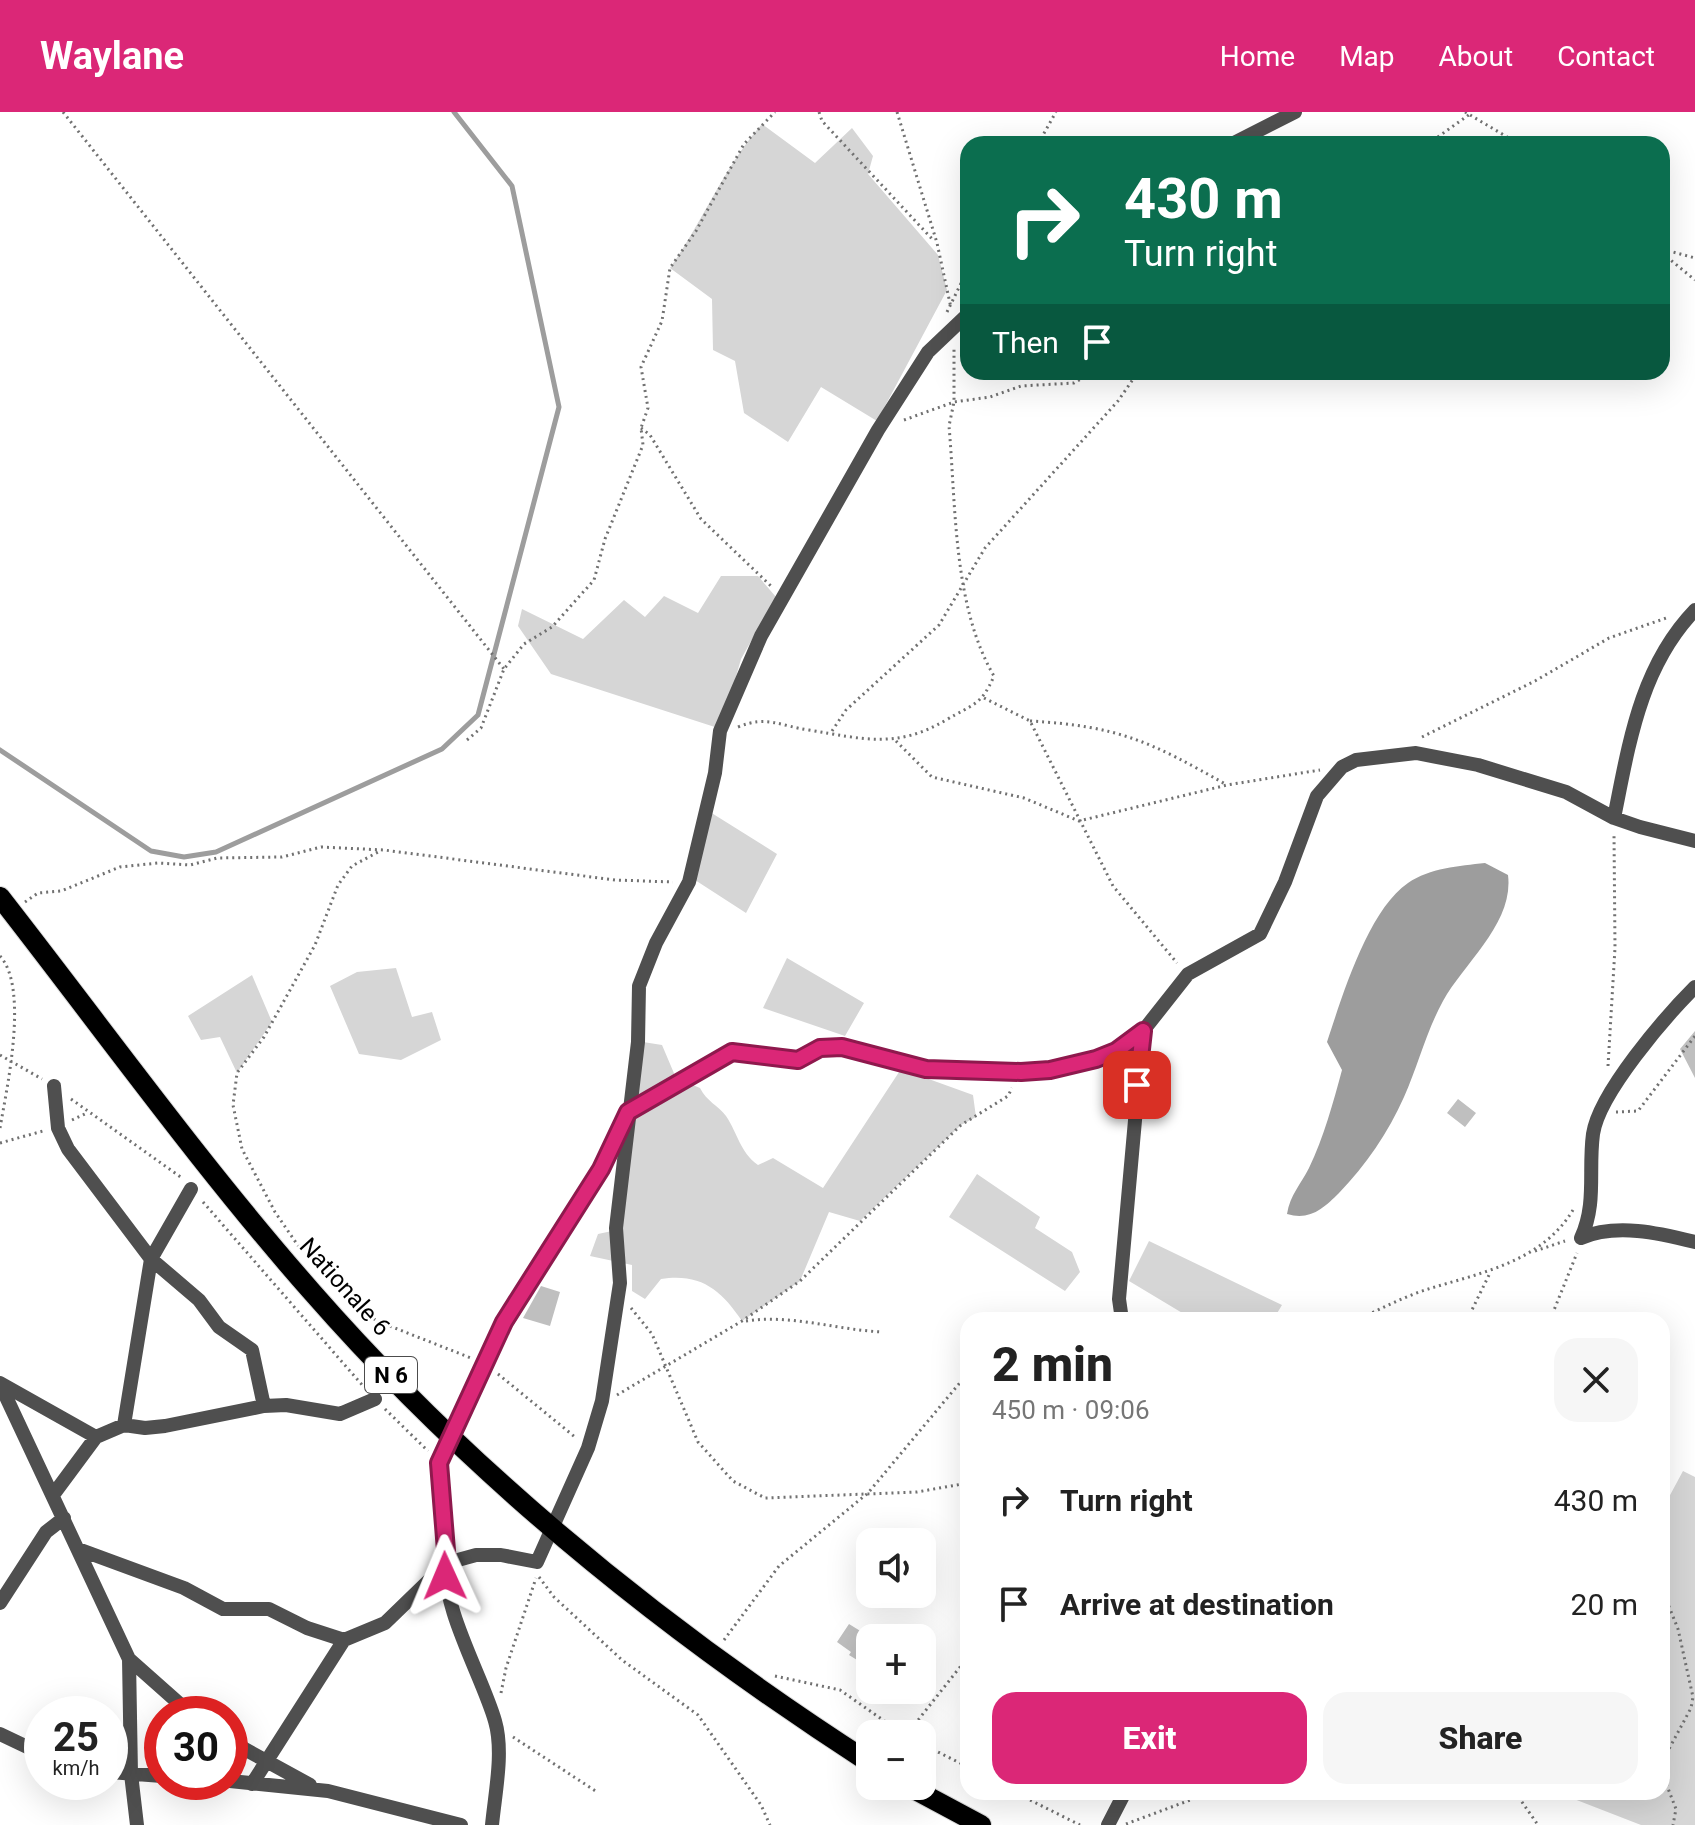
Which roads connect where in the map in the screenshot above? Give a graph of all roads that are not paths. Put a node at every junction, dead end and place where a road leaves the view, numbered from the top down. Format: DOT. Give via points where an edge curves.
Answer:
graph roads {
  1 [pos="1295,112"];
  2 [pos="1248,136"];
  3 [pos="960,320"];
  4 [pos="1693,612"];
  5 [pos="1614,818"];
  6 [pos="1695,841"];
  7 [pos="4,910"];
  8 [pos="1695,987"];
  9 [pos="1143,1031"];
  10 [pos="54,1086"];
  11 [pos="628,1112"];
  12 [pos="191,1189"];
  13 [pos="1695,1242"];
  14 [pos="151,1259"];
  15 [pos="1121,1312"];
  16 [pos="0,1384"];
  17 [pos="375,1399"];
  18 [pos="264,1406"];
  19 [pos="124,1425"];
  20 [pos="96,1437"];
  21 [pos="452,1437"];
  22 [pos="53,1495"];
  23 [pos="64,1518"];
  24 [pos="553,1531"];
  25 [pos="78,1549"];
  26 [pos="447,1563"];
  27 [pos="0,1603"];
  28 [pos="344,1640"];
  29 [pos="129,1659"];
  30 [pos="171,1696"];
  31 [pos="0,1734"];
  32 [pos="24,1745"];
  33 [pos="248,1752"];
  34 [pos="856,1753"];
  35 [pos="265,1763"];
  36 [pos="128,1774"];
  37 [pos="131,1774"];
  38 [pos="144,1775"];
  39 [pos="248,1783"];
  40 [pos="252,1784"];
  41 [pos="319,1789"];
  42 [pos="934,1800"];
  43 [pos="1121,1800"];
  44 [pos="137,1825"];
  45 [pos="461,1825"];
  46 [pos="492,1825"];
  47 [pos="981,1825"];
  48 [pos="1108,1825"];
  1 -- 2 [label="street"];
  3 -- 11 [label="street" via="928,352 878,430 744,671 719,735 689,882 639,986"];
  4 -- 5 [label="street" via="1667,644 1648,681"];
  5 -- 6 [label="street"];
  5 -- 9 [label="street" via="1545,784 1435,756 1356,760 1342,767 1317,796 1260,934 1188,974"];
  7 -- 21 [label="main road, Nationale 6 / N 6" via="239,1206 313,1293"];
  8 -- 13 [label="street" via="1640,1050 1600,1113 1594,1131 1590,1218 1581,1238 1609,1230 1639,1231"];
  9 -- 11 [label="street" via="1096,1059 1021,1072 926,1069 842,1047 820,1048 798,1060 732,1052"];
  9 -- 15 [label="street"];
  10 -- 14 [label="street" via="58,1128 68,1149"];
  11 -- 21 [label="street" via="601,1169 504,1322"];
  11 -- 24 [label="street" via="616,1228 620,1283 602,1401"];
  12 -- 14 [label="street"];
  14 -- 18 [label="street" via="199,1300 219,1327 252,1350"];
  14 -- 19 [label="street"];
  16 -- 20 [label="street"];
  16 -- 22 [label="street"];
  17 -- 18 [label="street" via="340,1414"];
  18 -- 19 [label="street" via="165,1426"];
  19 -- 20 [label="street"];
  20 -- 22 [label="street"];
  21 -- 24 [label="main road, Nationale 6 / N 6"];
  21 -- 26 [label="street" via="439,1463"];
  22 -- 23 [label="street"];
  23 -- 25 [label="street"];
  23 -- 27 [label="street" via="46,1532"];
  24 -- 26 [label="street" via="537,1562 476,1555"];
  24 -- 34 [label="main road, Nationale 6 / N 6" via="714,1656"];
  25 -- 28 [label="street" via="184,1588 223,1609 269,1609"];
  25 -- 29 [label="street"];
  26 -- 28 [label="street" via="385,1623"];
  26 -- 46 [label="street" via="451,1603 496,1723"];
  28 -- 35 [label="street"];
  29 -- 30 [label="street"];
  29 -- 37 [label="street"];
  31 -- 32 [label="street"];
  33 -- 35 [label="street"];
  35 -- 40 [label="street"];
  35 -- 41 [label="street"];
  36 -- 37 [label="street"];
  37 -- 38 [label="street"];
  37 -- 44 [label="street"];
  39 -- 40 [label="street"];
  40 -- 41 [label="street"];
  41 -- 45 [label="street"];
  42 -- 47 [label="main road"];
  43 -- 48 [label="street"];
}
